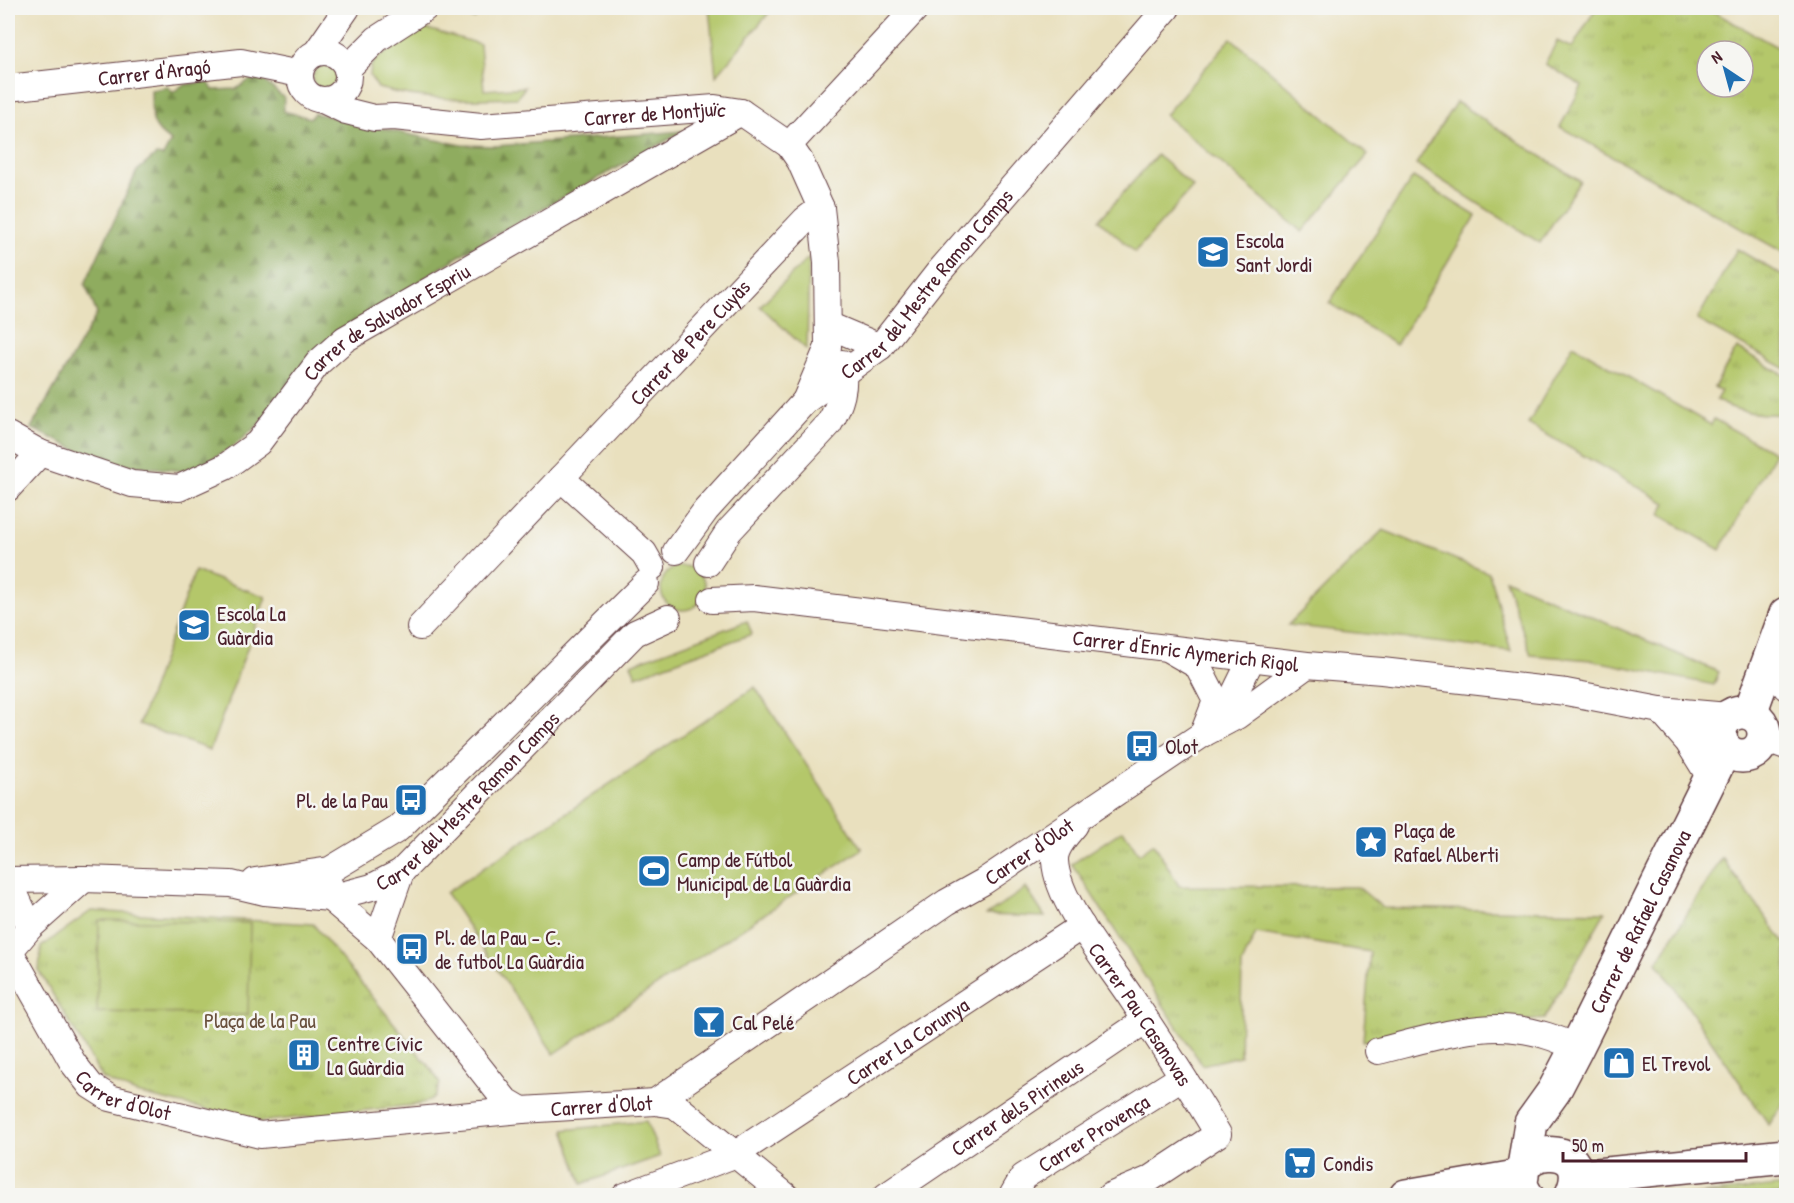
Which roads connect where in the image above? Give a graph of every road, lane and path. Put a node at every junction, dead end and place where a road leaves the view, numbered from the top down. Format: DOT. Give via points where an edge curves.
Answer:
graph roads {
  1 [pos="347,8"];
  2 [pos="425,8"];
  3 [pos="916,8"];
  4 [pos="1167,8"];
  5 [pos="316,53"];
  6 [pos="300,74"];
  7 [pos="347,76"];
  8 [pos="8,88"];
  9 [pos="325,101"];
  10 [pos="741,112"];
  11 [pos="394,117"];
  12 [pos="789,145"];
  13 [pos="821,208"];
  14 [pos="828,325"];
  15 [pos="880,347"];
  16 [pos="844,382"];
  17 [pos="806,401"];
  18 [pos="8,435"];
  19 [pos="40,453"];
  20 [pos="561,478"];
  21 [pos="8,488"];
  22 [pos="676,551"];
  23 [pos="708,563"];
  24 [pos="649,575"];
  25 [pos="691,613"];
  26 [pos="1786,614"];
  27 [pos="420,627"];
  28 [pos="1165,647"];
  29 [pos="1773,652"];
  30 [pos="1262,659"];
  31 [pos="1307,665"];
  32 [pos="1786,687"];
  33 [pos="1660,710"];
  34 [pos="1237,716"];
  35 [pos="1203,734"];
  36 [pos="1746,735"];
  37 [pos="1711,779"];
  38 [pos="1081,817"];
  39 [pos="330,870"];
  40 [pos="401,872"];
  41 [pos="84,879"];
  42 [pos="8,880"];
  43 [pos="983,882"];
  44 [pos="231,884"];
  45 [pos="361,890"];
  46 [pos="1064,892"];
  47 [pos="330,898"];
  48 [pos="1082,926"];
  49 [pos="30,927"];
  50 [pos="378,939"];
  51 [pos="8,951"];
  52 [pos="1146,1020"];
  53 [pos="1577,1047"];
  54 [pos="1378,1051"];
  55 [pos="1182,1077"];
  56 [pos="1554,1091"];
  57 [pos="655,1102"];
  58 [pos="522,1110"];
  59 [pos="734,1155"];
  60 [pos="1786,1156"];
  61 [pos="1570,1176"];
  62 [pos="1524,1179"];
  63 [pos="625,1196"];
  64 [pos="786,1196"];
  65 [pos="886,1196"];
  66 [pos="1012,1196"];
  67 [pos="1110,1196"];
  68 [pos="1406,1196"];
  1 -- 5 [label="street"];
  2 -- 7 [label="street" via="377,39"];
  3 -- 12 [label="street"];
  4 -- 15 [label="street, Carrer del Mestre Ramon Camps" via="938,273"];
  5 -- 6 [label="street" via="305,61"];
  5 -- 7 [label="street" via="338,56"];
  6 -- 8 [label="street, Carrer d'Aragó" via="241,62"];
  6 -- 9 [label="street" via="303,89"];
  7 -- 9 [label="street" via="339,96"];
  7 -- 11 [label="street, Carrer de Montjuïc"];
  9 -- 11 [label="street, Carrer de Montjuïc" via="374,118"];
  10 -- 11 [label="street, Carrer de Montjuïc" via="715,108 481,126"];
  10 -- 12 [label="street, Carrer de Montjuïc"];
  10 -- 19 [label="street, Carrer de Salvador Espriu" via="345,339 318,363 258,443 225,467 179,488 132,484"];
  12 -- 13 [label="street, Carrer de Montjuïc"];
  13 -- 14 [label="street, Carrer de Montjuïc"];
  13 -- 20 [label="street, Carrer de Pere Cuyàs" via="805,220"];
  14 -- 15 [label="street"];
  14 -- 16 [label="street, Carrer de Montjuïc" via="838,341"];
  14 -- 17 [label="street, Carrer de Montjuïc" via="828,347"];
  15 -- 16 [label="street, Carrer del Mestre Ramon Camps"];
  16 -- 17 [label="street, Carrer del Mestre Ramon Camps"];
  16 -- 23 [label="street, Carrer del Mestre Ramon Camps" via="839,407 829,424 729,531"];
  17 -- 22 [label="street, Carrer del Mestre Ramon Camps" via="706,510"];
  18 -- 19 [label="street, Carrer de Salvador Espriu"];
  19 -- 21 [label="street"];
  20 -- 24 [label="street" via="644,553"];
  20 -- 27 [label="street, Carrer de Pere Cuyàs"];
  22 -- 23 [label="street" via="699,555"];
  22 -- 24 [label="street, Carrer del Mestre Ramon Camps" via="663,556"];
  23 -- 25 [label="street" via="715,582"];
  24 -- 25 [label="street" via="653,604"];
  24 -- 39 [label="street, Carrer del Mestre Ramon Camps" via="398,829"];
  25 -- 28 [label="street, Carrer d'Enric Aymerich Rigol" via="754,598"];
  25 -- 40 [label="street, Carrer del Mestre Ramon Camps" via="635,633"];
  26 -- 29 [label="street, Carrer de Rafael Casanova"];
  28 -- 30 [label="street, Carrer d'Enric Aymerich Rigol"];
  28 -- 35 [label="street" via="1198,666 1216,702"];
  29 -- 32 [label="street"];
  29 -- 36 [label="street, Carrer de Rafael Casanova"];
  30 -- 31 [label="street, Carrer d'Enric Aymerich Rigol"];
  30 -- 34 [label="street, Carrer d'Olot"];
  30 -- 35 [label="street, Carrer d'Olot"];
  31 -- 33 [label="street, Carrer d'Enric Aymerich Rigol" via="1566,692"];
  31 -- 34 [label="street, Carrer d'Olot"];
  33 -- 36 [label="street, Carrer d'Enric Aymerich Rigol"];
  33 -- 37 [label="street" via="1688,742"];
  34 -- 35 [label="street, Carrer d'Olot"];
  35 -- 38 [label="street, Carrer d'Olot"];
  36 -- 37 [label="street, Carrer de Rafael Casanova"];
  37 -- 53 [label="street, Carrer de Rafael Casanova"];
  38 -- 43 [label="street, Carrer d'Olot"];
  38 -- 46 [label="street, Carrer Pau Casanovas" via="1058,848 1055,860"];
  39 -- 44 [label="street, Carrer del Mestre Ramon Camps"];
  39 -- 45 [label="street"];
  39 -- 47 [label="street"];
  40 -- 45 [label="street, Carrer del Mestre Ramon Camps"];
  40 -- 50 [label="street"];
  41 -- 42 [label="street, Carrer del Mestre Ramon Camps"];
  41 -- 44 [label="street, Carrer del Mestre Ramon Camps"];
  41 -- 49 [label="street"];
  42 -- 49 [label="street"];
  43 -- 46 [label="street, Carrer Pau Casanovas" via="1015,869 1030,868 1046,875"];
  43 -- 57 [label="street, Carrer d'Olot" via="947,902"];
  44 -- 47 [label="street, Carrer del Mestre Ramon Camps" via="265,892"];
  45 -- 47 [label="street, Carrer del Mestre Ramon Camps"];
  45 -- 50 [label="street"];
  46 -- 48 [label="street, Carrer Pau Casanovas"];
  47 -- 50 [label="street"];
  48 -- 52 [label="street, Carrer Pau Casanovas"];
  48 -- 59 [label="street, Carrer La Corunya"];
  49 -- 51 [label="street"];
  50 -- 58 [label="street" via="505,1100"];
  51 -- 58 [label="street, Carrer d'Olot" via="73,1063 91,1086 110,1098 260,1135"];
  52 -- 55 [label="street, Carrer Pau Casanovas"];
  52 -- 65 [label="street, Carrer dels Pirineus"];
  53 -- 54 [label="street" via="1513,1028 1442,1034"];
  53 -- 56 [label="street, Carrer de Rafael Casanova"];
  55 -- 66 [label="street, Carrer Provença" via="1023,1177"];
  55 -- 67 [label="street, Carrer Pau Casanovas" via="1218,1134 1148,1180"];
  56 -- 61 [label="street"];
  56 -- 62 [label="street, Carrer de Rafael Casanova" via="1532,1124"];
  57 -- 58 [label="street, Carrer d'Olot"];
  57 -- 59 [label="street" via="675,1105"];
  59 -- 63 [label="street, Carrer La Corunya"];
  59 -- 64 [label="street"];
  60 -- 61 [label="street"];
  61 -- 62 [label="street" via="1546,1152 1537,1154"];
  62 -- 68 [label="street"];
}
